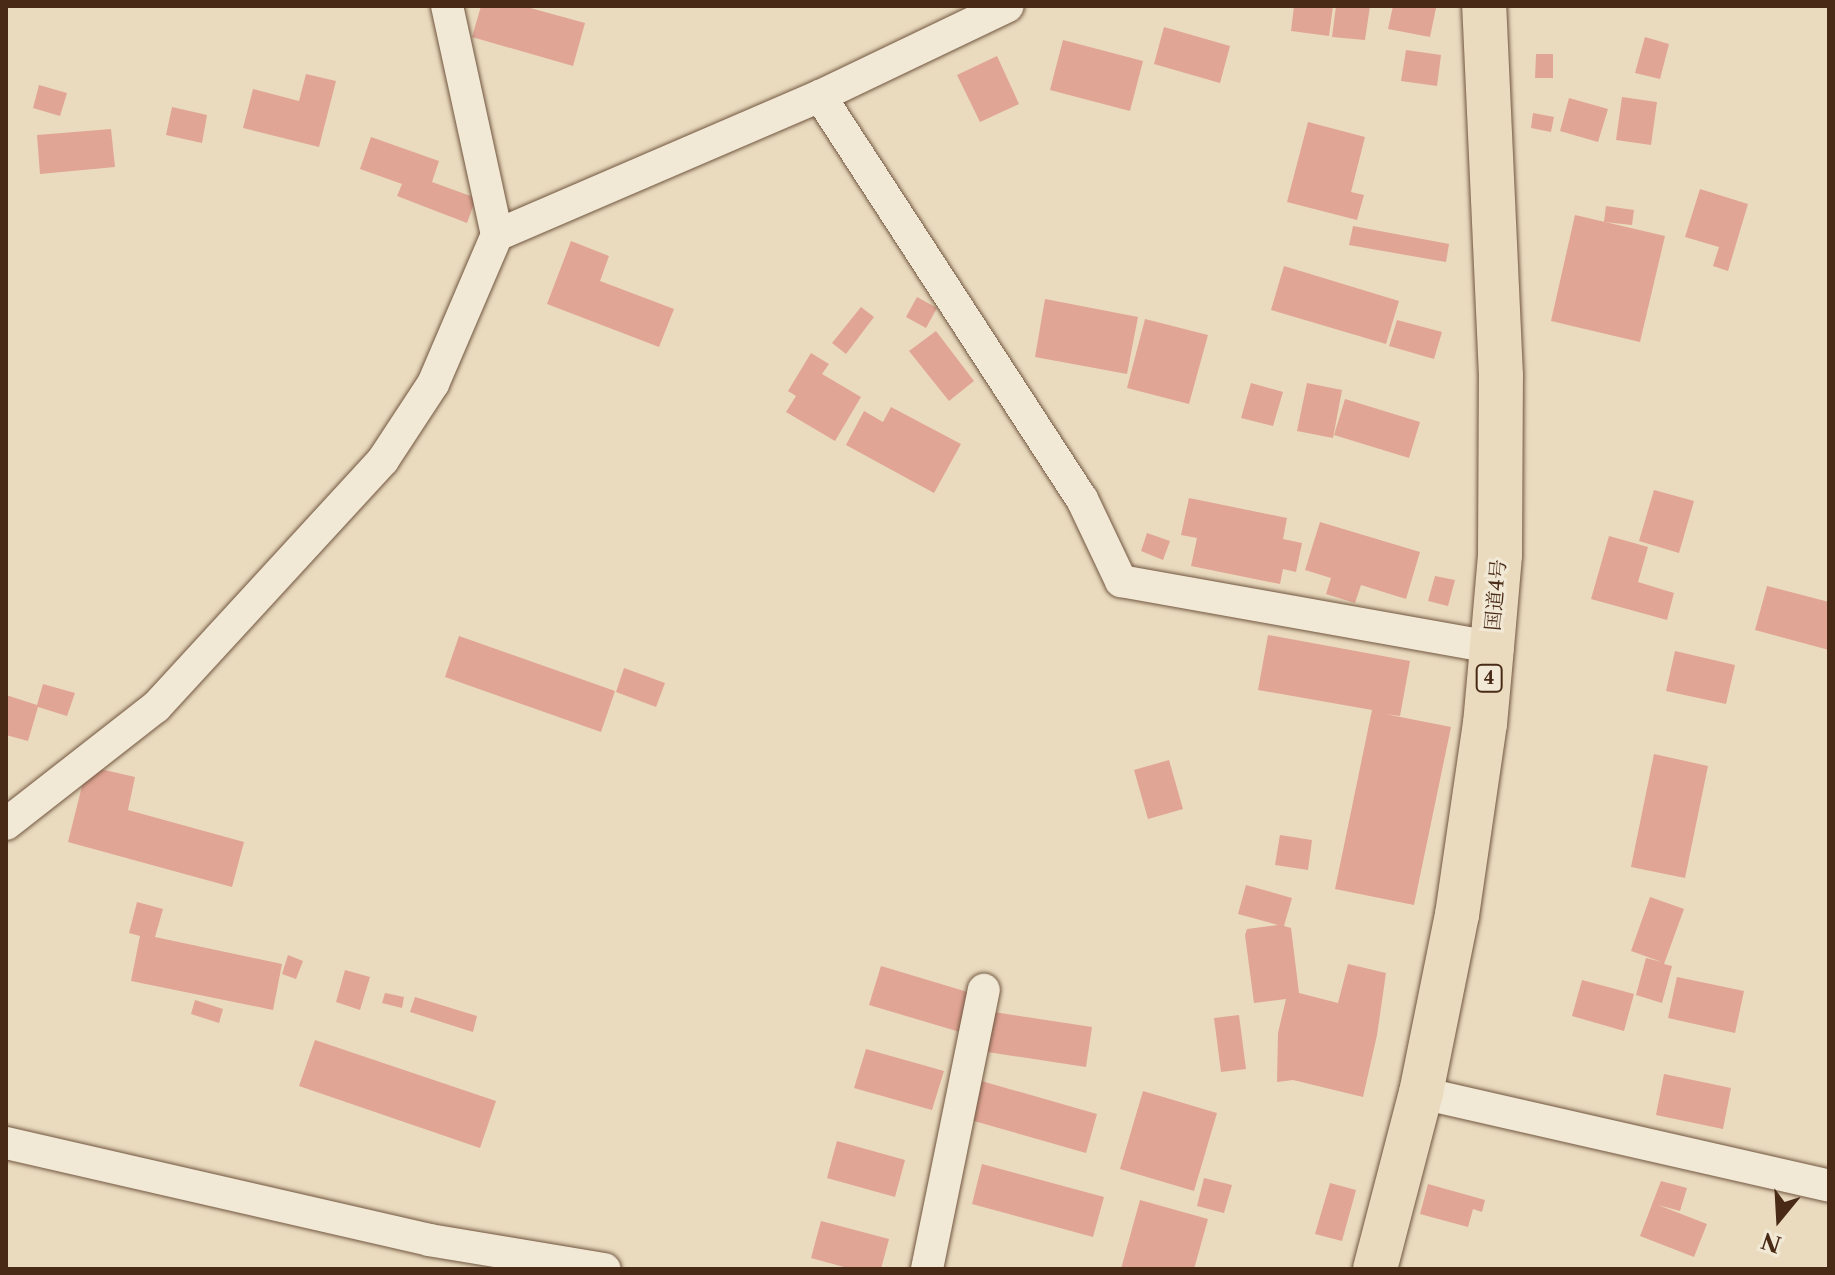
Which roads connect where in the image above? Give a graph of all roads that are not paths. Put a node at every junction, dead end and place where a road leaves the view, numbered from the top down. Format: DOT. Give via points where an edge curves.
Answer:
graph roads {
  1 [pos="447,6"];
  2 [pos="1008,6"];
  3 [pos="1484,6"];
  4 [pos="1500,6"];
  5 [pos="1489,76"];
  6 [pos="820,96"];
  7 [pos="497,235"];
  8 [pos="1492,647"];
  9 [pos="6,824"];
  10 [pos="984,990"];
  11 [pos="1421,1093"];
  12 [pos="6,1143"];
  13 [pos="1829,1186"];
  14 [pos="605,1269"];
  15 [pos="927,1269"];
  16 [pos="1375,1269"];
  1 -- 7 [label="street"];
  2 -- 6 [label="street"];
  3 -- 5 [label="highway, 国道4号 / 4"];
  4 -- 5 [label="street"];
  5 -- 8 [label="highway, 国道4号 / 4" via="1501,376 1500,555"];
  6 -- 7 [label="street"];
  6 -- 8 [label="street" via="1074,486 1121,581"];
  7 -- 9 [label="street" via="433,384 383,460 156,707"];
  8 -- 11 [label="highway, 国道4号 / 4" via="1457,915"];
  10 -- 15 [label="street"];
  11 -- 13 [label="street"];
  11 -- 16 [label="highway, 国道4号 / 4"];
  12 -- 14 [label="street" via="429,1240"];
}
